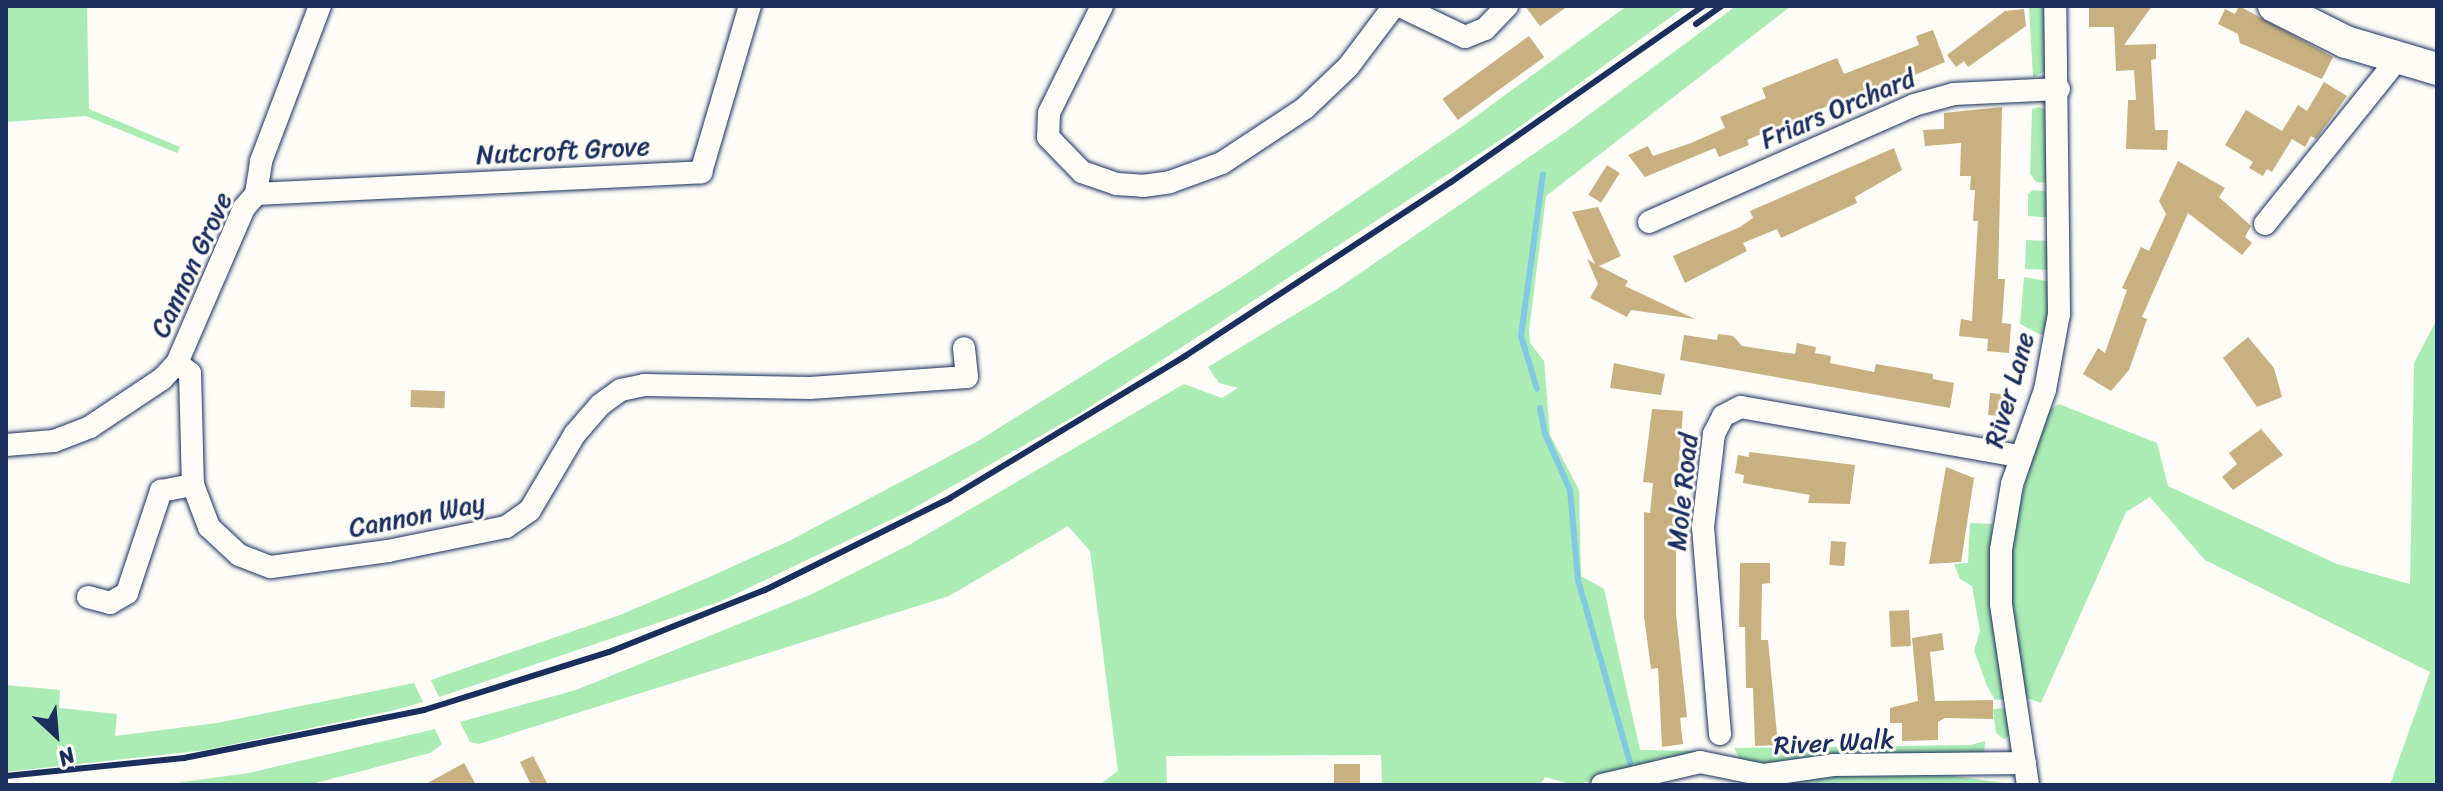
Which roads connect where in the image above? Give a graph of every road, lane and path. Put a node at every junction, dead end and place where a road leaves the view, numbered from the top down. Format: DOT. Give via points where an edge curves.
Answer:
graph roads {
  1 [pos="320,6"];
  2 [pos="750,6"];
  3 [pos="1102,6"];
  4 [pos="1394,6"];
  5 [pos="1400,6"];
  6 [pos="1507,6"];
  7 [pos="2055,6"];
  8 [pos="2274,6"];
  9 [pos="2397,60"];
  10 [pos="2437,69"];
  11 [pos="2059,89"];
  12 [pos="256,194"];
  13 [pos="1649,222"];
  14 [pos="2265,224"];
  15 [pos="964,348"];
  16 [pos="177,363"];
  17 [pos="6,445"];
  18 [pos="2020,456"];
  19 [pos="193,485"];
  20 [pos="88,597"];
  21 [pos="1720,734"];
  22 [pos="2026,774"];
  23 [pos="1602,785"];
  1 -- 12 [label="street, Cannon Grove" via="261,161"];
  2 -- 12 [label="street, Nutcroft Grove" via="701,172"];
  3 -- 4 [label="street" via="1049,113 1048,137 1082,172 1143,186 1195,175 1271,132 1329,87"];
  5 -- 6 [label="street" via="1474,37"];
  7 -- 11 [label="street, River Lane"];
  8 -- 9 [label="street" via="2346,42"];
  9 -- 10 [label="street"];
  9 -- 14 [label="street"];
  11 -- 13 [label="street, Friars Orchard" via="1954,94 1914,105"];
  11 -- 18 [label="street, River Lane" via="2059,314 2045,390"];
  12 -- 16 [label="street, Cannon Grove" via="244,208"];
  15 -- 19 [label="street, Cannon Way" via="967,377 810,388 644,385 621,390 575,434 530,510 506,527 479,535 271,567 239,555 209,527"];
  16 -- 17 [label="street, Cannon Grove" via="90,427 54,441"];
  16 -- 19 [label="street, Cannon Way" via="190,373"];
  18 -- 21 [label="street, Mole Road" via="1741,407 1723,416 1714,434 1703,527"];
  18 -- 22 [label="street, River Lane" via="2004,527 2001,604"];
  19 -- 20 [label="street" via="161,491 127,593 110,603"];
  22 -- 23 [label="street, River Walk" via="1833,765 1764,775 1700,762"];
}
